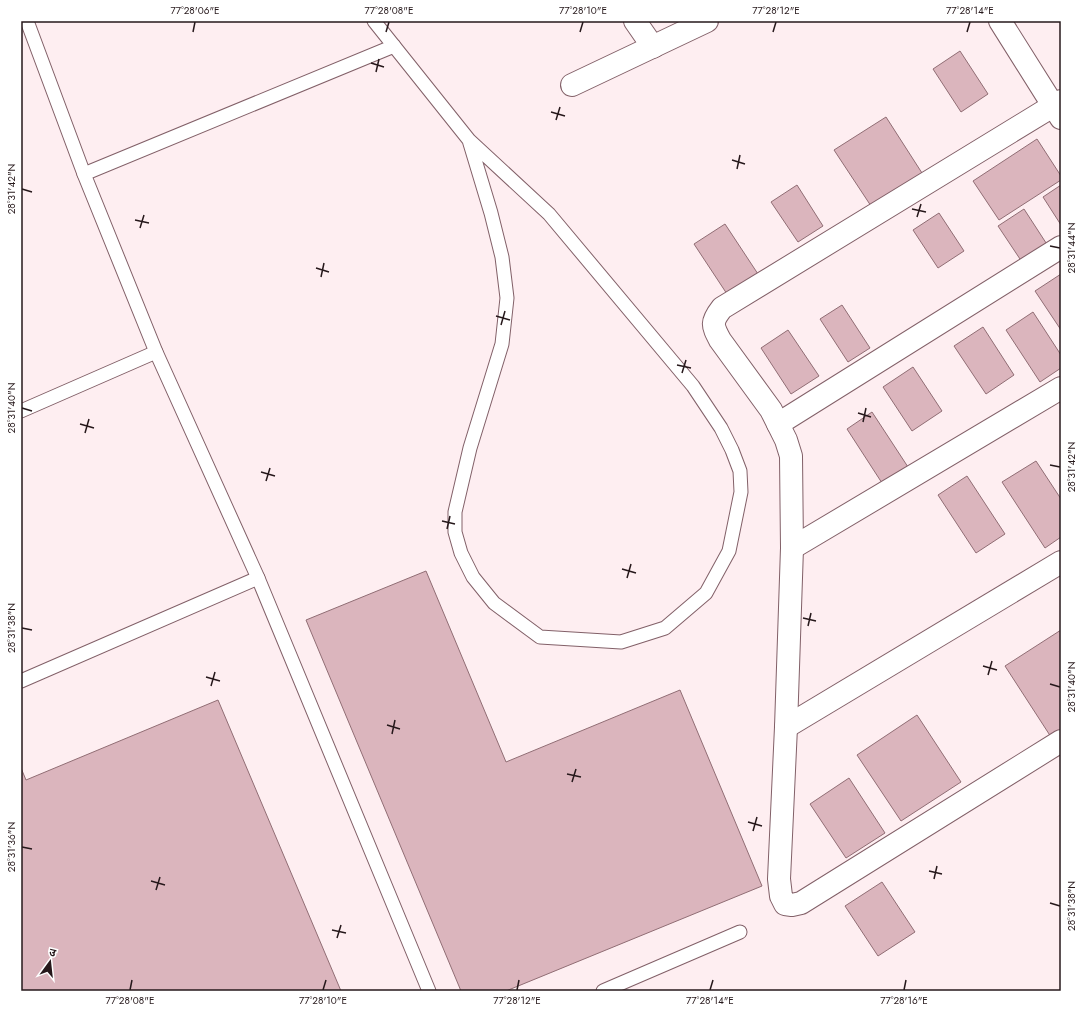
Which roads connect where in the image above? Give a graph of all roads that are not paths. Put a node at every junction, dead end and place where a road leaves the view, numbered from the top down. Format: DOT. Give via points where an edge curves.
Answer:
graph roads {
  1 [pos="27,21"];
  2 [pos="374,21"];
  3 [pos="635,21"];
  4 [pos="707,21"];
  5 [pos="1000,21"];
  6 [pos="394,46"];
  7 [pos="653,47"];
  8 [pos="572,85"];
  9 [pos="1059,109"];
  10 [pos="469,140"];
  11 [pos="84,174"];
  12 [pos="1061,247"];
  13 [pos="156,352"];
  14 [pos="1061,388"];
  15 [pos="21,411"];
  16 [pos="778,424"];
  17 [pos="792,548"];
  18 [pos="1061,562"];
  19 [pos="258,578"];
  20 [pos="21,681"];
  21 [pos="786,727"];
  22 [pos="1061,741"];
  23 [pos="740,932"];
  24 [pos="429,991"];
  25 [pos="603,991"];
  1 -- 11 [label="lane"];
  2 -- 6 [label="lane"];
  3 -- 7 [label="street"];
  4 -- 7 [label="street"];
  5 -- 9 [label="street"];
  6 -- 10 [label="lane"];
  6 -- 11 [label="lane"];
  7 -- 8 [label="street"];
  9 -- 16 [label="street" via="722,308 715,317 713,328 771,410"];
  10 -- 10 [label="lane" via="502,257 507,298 502,344 470,448 454,512 455,532 461,553 473,577 494,603 540,637 621,642 665,628 706,593 729,551 741,492 740,471 732,450 721,428 693,386 549,214"];
  11 -- 13 [label="lane"];
  12 -- 16 [label="street"];
  13 -- 15 [label="lane"];
  13 -- 19 [label="lane"];
  14 -- 17 [label="street"];
  16 -- 17 [label="street" via="791,456"];
  17 -- 21 [label="street"];
  18 -- 21 [label="street"];
  19 -- 20 [label="lane"];
  19 -- 24 [label="lane"];
  21 -- 22 [label="street" via="779,879 781,896 785,904 792,905 801,903"];
  23 -- 25 [label="lane"];
}
